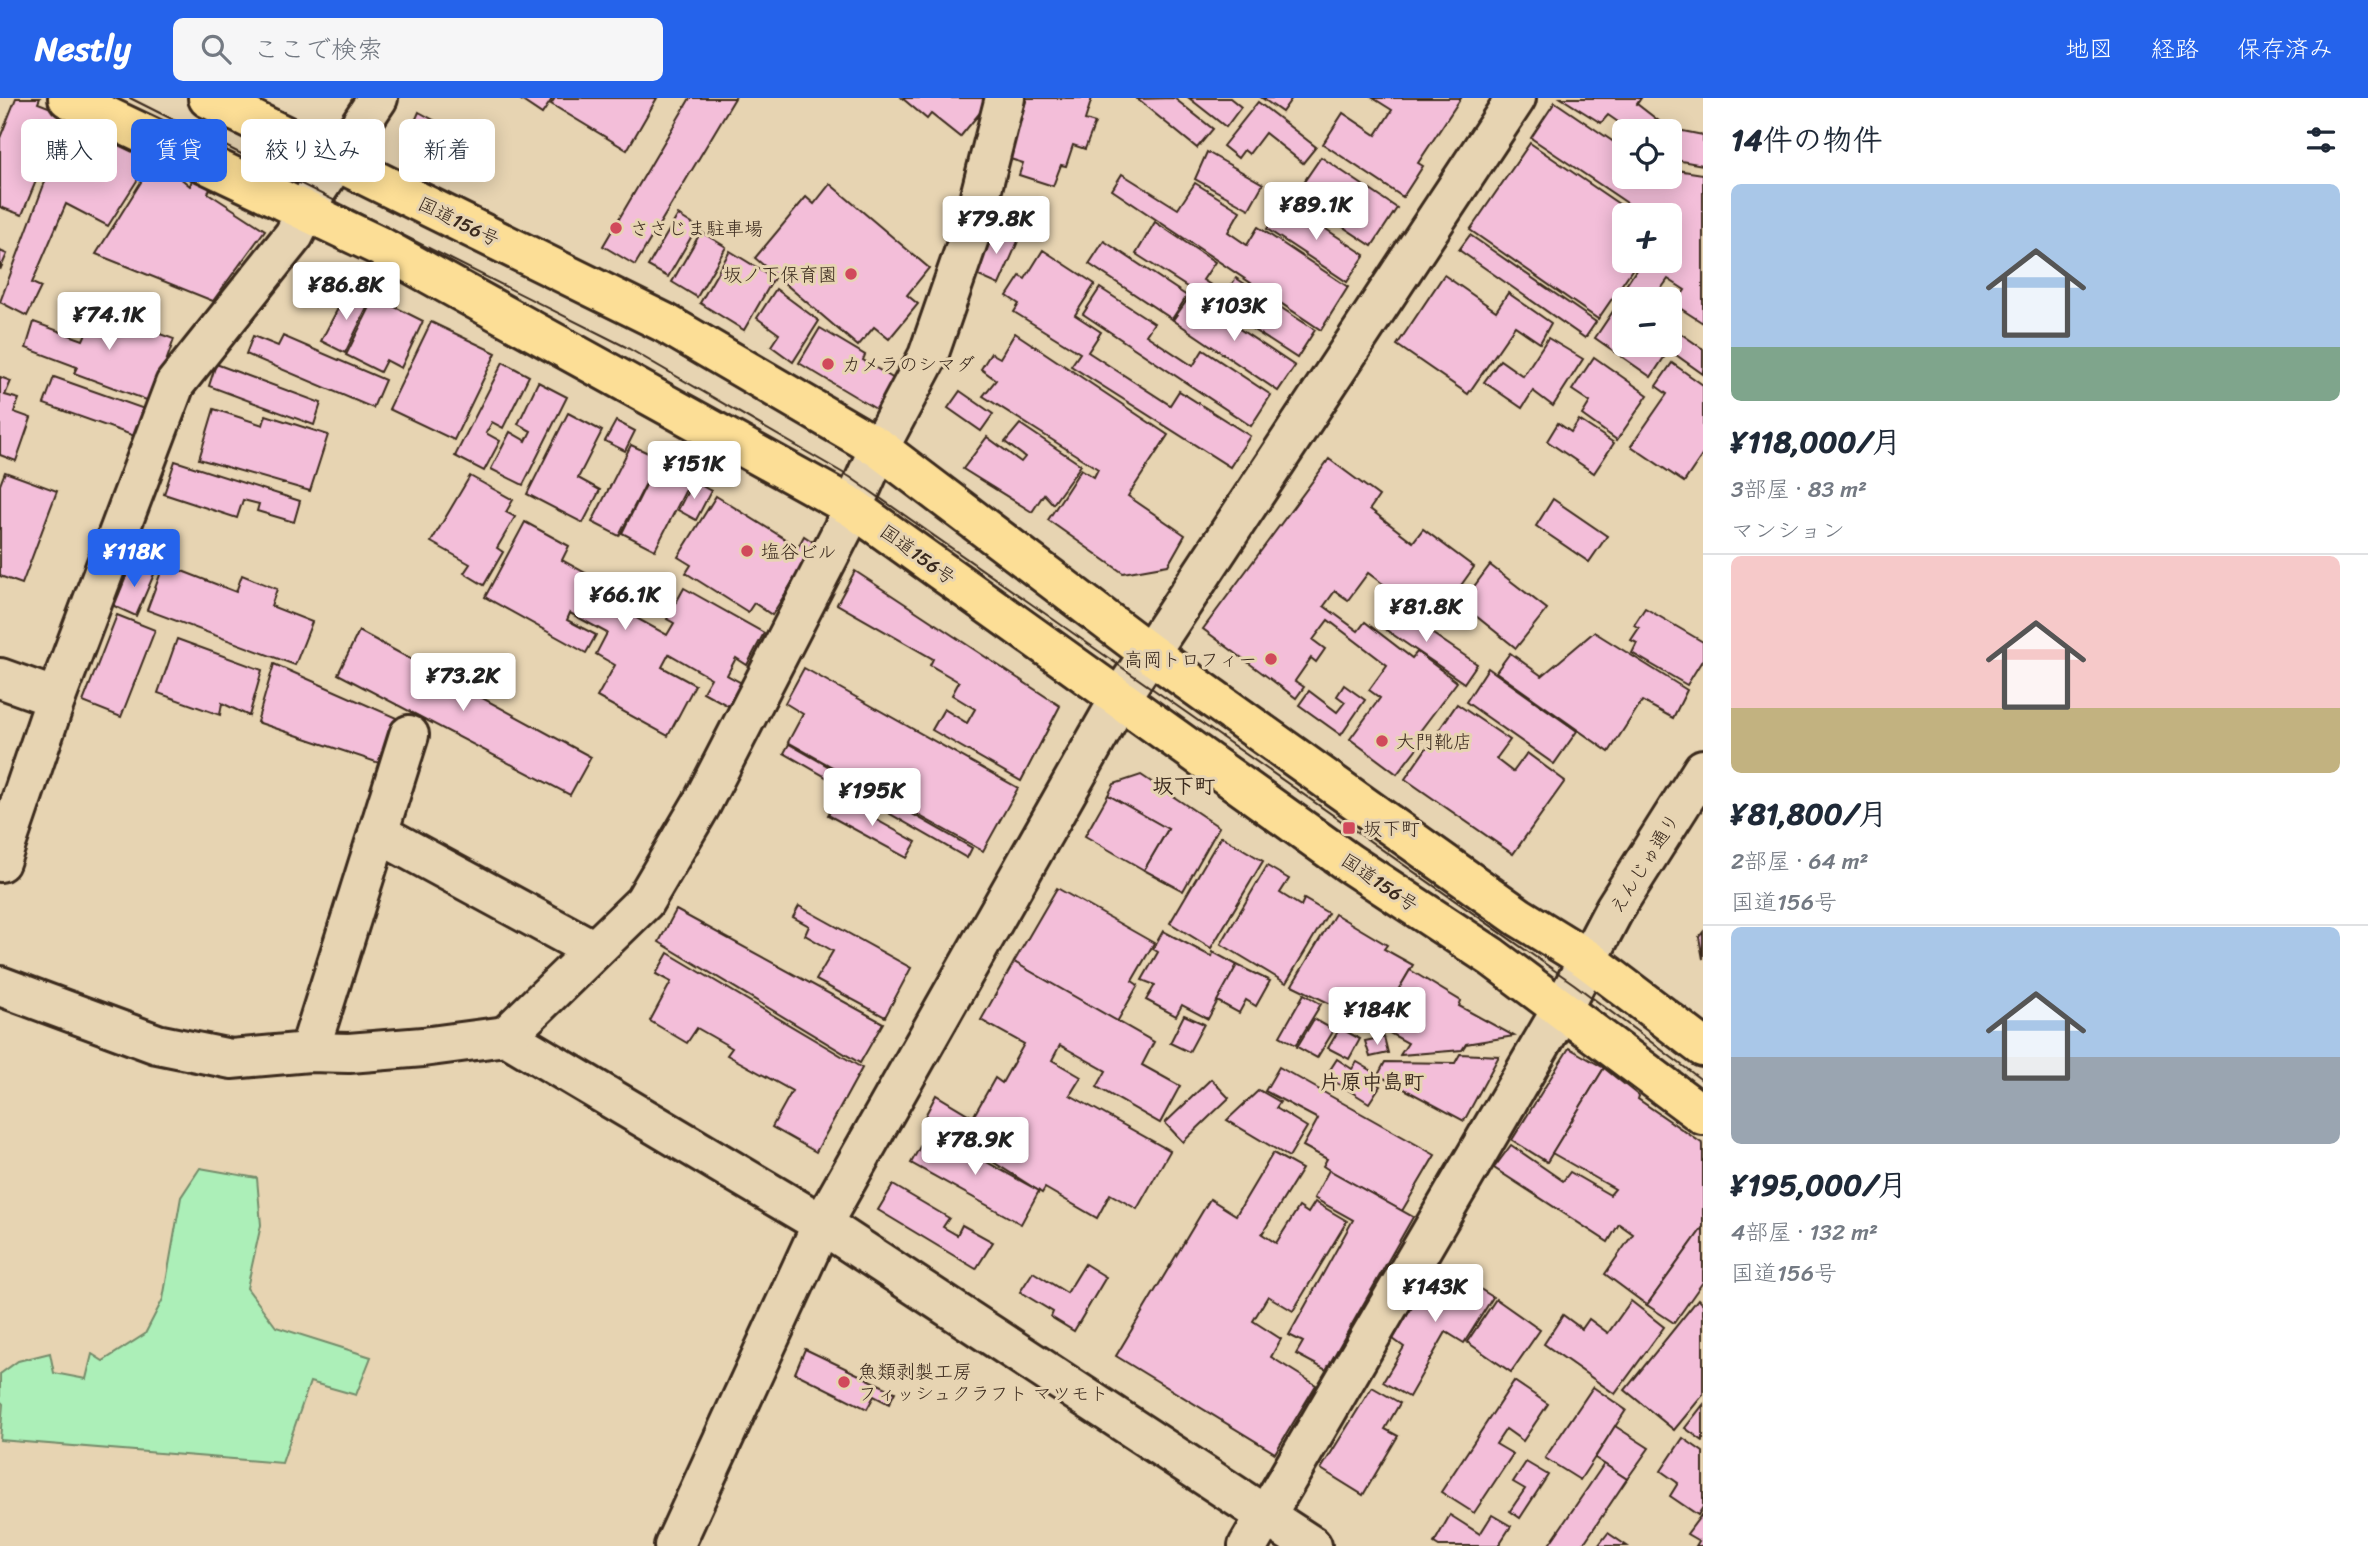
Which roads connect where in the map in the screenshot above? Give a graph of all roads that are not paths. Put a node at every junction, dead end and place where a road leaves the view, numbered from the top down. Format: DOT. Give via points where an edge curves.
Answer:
graph roads {
  1 [pos="68,98"];
  2 [pos="208,98"];
  3 [pos="378,98"];
  4 [pos="1004,98"];
  5 [pos="1516,98"];
  6 [pos="253,119"];
  7 [pos="364,119"];
  8 [pos="323,182"];
  9 [pos="384,182"];
  10 [pos="306,209"];
  11 [pos="879,448"];
  12 [pos="852,507"];
  13 [pos="1148,652"];
  14 [pos="0,678"];
  15 [pos="57,698"];
  16 [pos="1120,698"];
  17 [pos="409,735"];
  18 [pos="1703,769"];
  19 [pos="378,833"];
  20 [pos="0,862"];
  21 [pos="594,950"];
  22 [pos="1587,959"];
  23 [pos="0,986"];
  24 [pos="1563,1007"];
  25 [pos="506,1036"];
  26 [pos="1703,1048"];
  27 [pos="309,1052"];
  28 [pos="1703,1115"];
  29 [pos="822,1224"];
  30 [pos="1257,1530"];
  31 [pos="674,1546"];
  32 [pos="1312,1546"];
  1 -- 10 [label="highway, 国道156号"];
  2 -- 6 [label="highway, 国道156号"];
  3 -- 7 [label="street"];
  4 -- 11 [label="street" via="971,232 928,356"];
  5 -- 13 [label="street"];
  8 -- 10 [label="street"];
  9 -- 11 [label="highway, 国道156号" via="665,323"];
  10 -- 12 [label="highway, 国道156号"];
  10 -- 15 [label="street" via="294,235 175,384"];
  11 -- 12 [label="street"];
  11 -- 13 [label="highway, 国道156号"];
  12 -- 16 [label="highway, 国道156号"];
  12 -- 21 [label="street" via="701,805 644,902"];
  13 -- 16 [label="street"];
  13 -- 22 [label="highway, 国道156号" via="1519,917"];
  14 -- 15 [label="street"];
  15 -- 20 [label="street"];
  16 -- 24 [label="highway, 国道156号" via="1349,863"];
  16 -- 29 [label="street"];
  17 -- 19 [label="street"];
  18 -- 22 [label="street, えんじゅ通り"];
  19 -- 21 [label="street"];
  19 -- 27 [label="street"];
  21 -- 25 [label="street"];
  22 -- 24 [label="street, えんじゅ通り"];
  22 -- 26 [label="highway, 国道156号"];
  23 -- 27 [label="street" via="157,1044 231,1059"];
  24 -- 28 [label="highway, 国道156号"];
  24 -- 30 [label="street, えんじゅ通り"];
  25 -- 27 [label="street" via="349,1053"];
  25 -- 29 [label="street"];
  29 -- 30 [label="street"];
  29 -- 31 [label="street"];
  30 -- 32 [label="street"];
}
